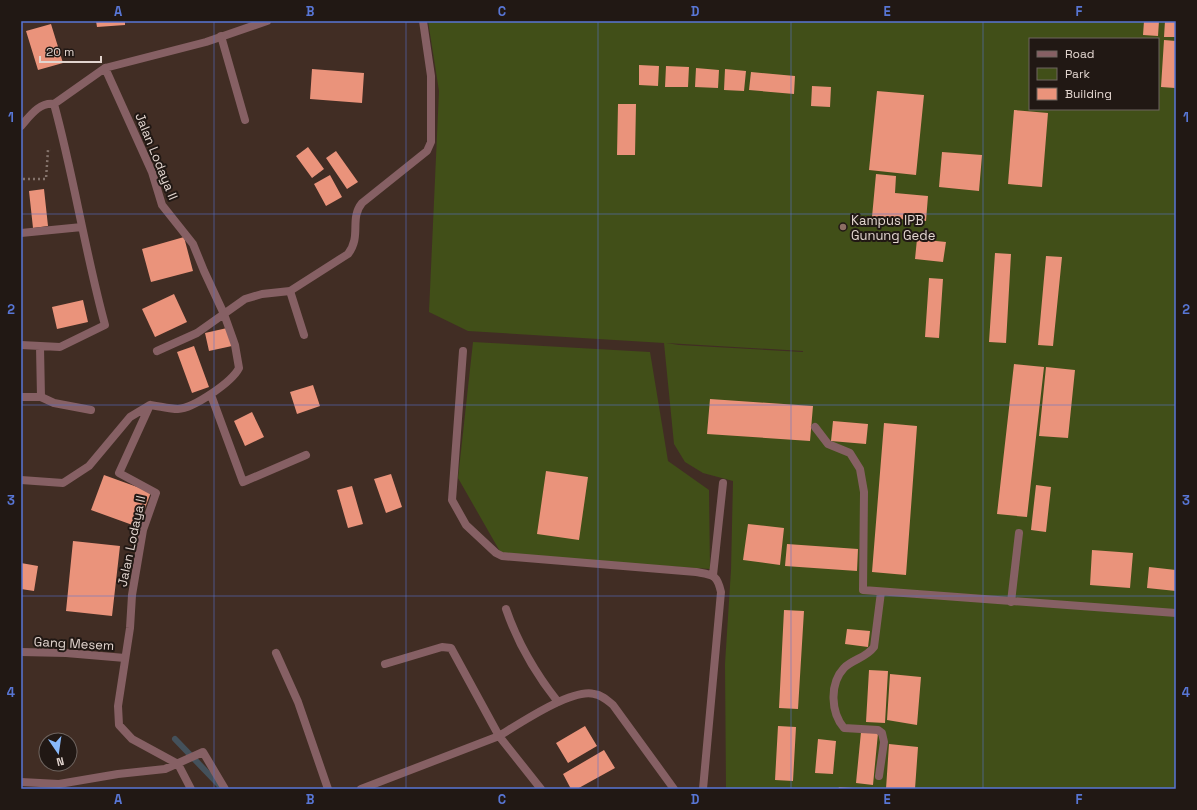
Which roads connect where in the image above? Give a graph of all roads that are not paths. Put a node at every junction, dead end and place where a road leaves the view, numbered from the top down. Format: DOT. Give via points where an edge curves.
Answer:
graph roads {
  1 [pos="267,21"];
  2 [pos="423,21"];
  3 [pos="221,36"];
  4 [pos="105,68"];
  5 [pos="54,104"];
  6 [pos="246,120"];
  7 [pos="21,126"];
  8 [pos="82,227"];
  9 [pos="21,233"];
  10 [pos="290,291"];
  11 [pos="224,314"];
  12 [pos="304,335"];
  13 [pos="21,345"];
  14 [pos="40,347"];
  15 [pos="156,351"];
  16 [pos="463,351"];
  17 [pos="211,395"];
  18 [pos="21,396"];
  19 [pos="41,397"];
  20 [pos="150,405"];
  21 [pos="91,410"];
  22 [pos="815,427"];
  23 [pos="306,455"];
  24 [pos="21,480"];
  25 [pos="723,483"];
  26 [pos="1019,533"];
  27 [pos="713,575"];
  28 [pos="882,592"];
  29 [pos="1011,602"];
  30 [pos="506,609"];
  31 [pos="1176,613"];
  32 [pos="21,652"];
  33 [pos="276,653"];
  34 [pos="125,658"];
  35 [pos="385,664"];
  36 [pos="558,702"];
  37 [pos="499,736"];
  38 [pos="179,764"];
  39 [pos="879,776"];
  40 [pos="21,782"];
  41 [pos="59,786"];
  42 [pos="191,789"];
  43 [pos="225,789"];
  44 [pos="328,789"];
  45 [pos="361,789"];
  46 [pos="541,789"];
  47 [pos="674,789"];
  48 [pos="703,789"];
  1 -- 3 [label="street"];
  2 -- 10 [label="street" via="431,76 431,142 427,151 358,209 354,246 348,254"];
  3 -- 4 [label="street"];
  3 -- 6 [label="street"];
  4 -- 5 [label="street"];
  4 -- 11 [label="street, Jalan Lodaya II" via="152,172 162,205 193,244"];
  5 -- 7 [label="street" via="35,109"];
  5 -- 8 [label="street"];
  8 -- 9 [label="street"];
  8 -- 14 [label="street" via="105,325 60,347"];
  10 -- 11 [label="street" via="252,296"];
  10 -- 12 [label="street"];
  11 -- 15 [label="street" via="197,333"];
  11 -- 17 [label="street, Jalan Lodaya II" via="235,345 239,368 234,377"];
  13 -- 14 [label="street"];
  14 -- 19 [label="street"];
  16 -- 27 [label="street" via="452,500 466,525 496,553 502,556"];
  17 -- 20 [label="street, Jalan Lodaya II" via="179,409"];
  17 -- 23 [label="street" via="243,482"];
  18 -- 19 [label="street"];
  19 -- 21 [label="street" via="54,403"];
  20 -- 24 [label="street" via="130,417 89,466 63,483"];
  20 -- 34 [label="street, Jalan Lodaya II" via="120,473 156,493 143,530"];
  22 -- 28 [label="street" via="828,444 850,453 860,469 864,492 863,590"];
  25 -- 27 [label="street"];
  26 -- 29 [label="street"];
  27 -- 48 [label="street" via="719,581 721,592"];
  28 -- 29 [label="street"];
  28 -- 39 [label="street" via="874,647 869,654 844,668 837,679 834,703 834,712 844,728 878,730 882,733 884,742"];
  29 -- 31 [label="street"];
  30 -- 36 [label="street" via="518,641"];
  32 -- 34 [label="street, Gang Mesem"];
  33 -- 44 [label="street" via="298,702"];
  34 -- 38 [label="street, Jalan Lodaya II" via="118,706 119,725 132,738"];
  35 -- 37 [label="street" via="442,647 451,648"];
  36 -- 37 [label="street"];
  36 -- 47 [label="street" via="581,694 593,693 602,696 613,705"];
  37 -- 45 [label="street"];
  37 -- 46 [label="street"];
  38 -- 41 [label="street" via="165,769 118,774"];
  38 -- 42 [label="street"];
  38 -- 43 [label="street" via="203,752"];
  40 -- 41 [label="street"];
}
